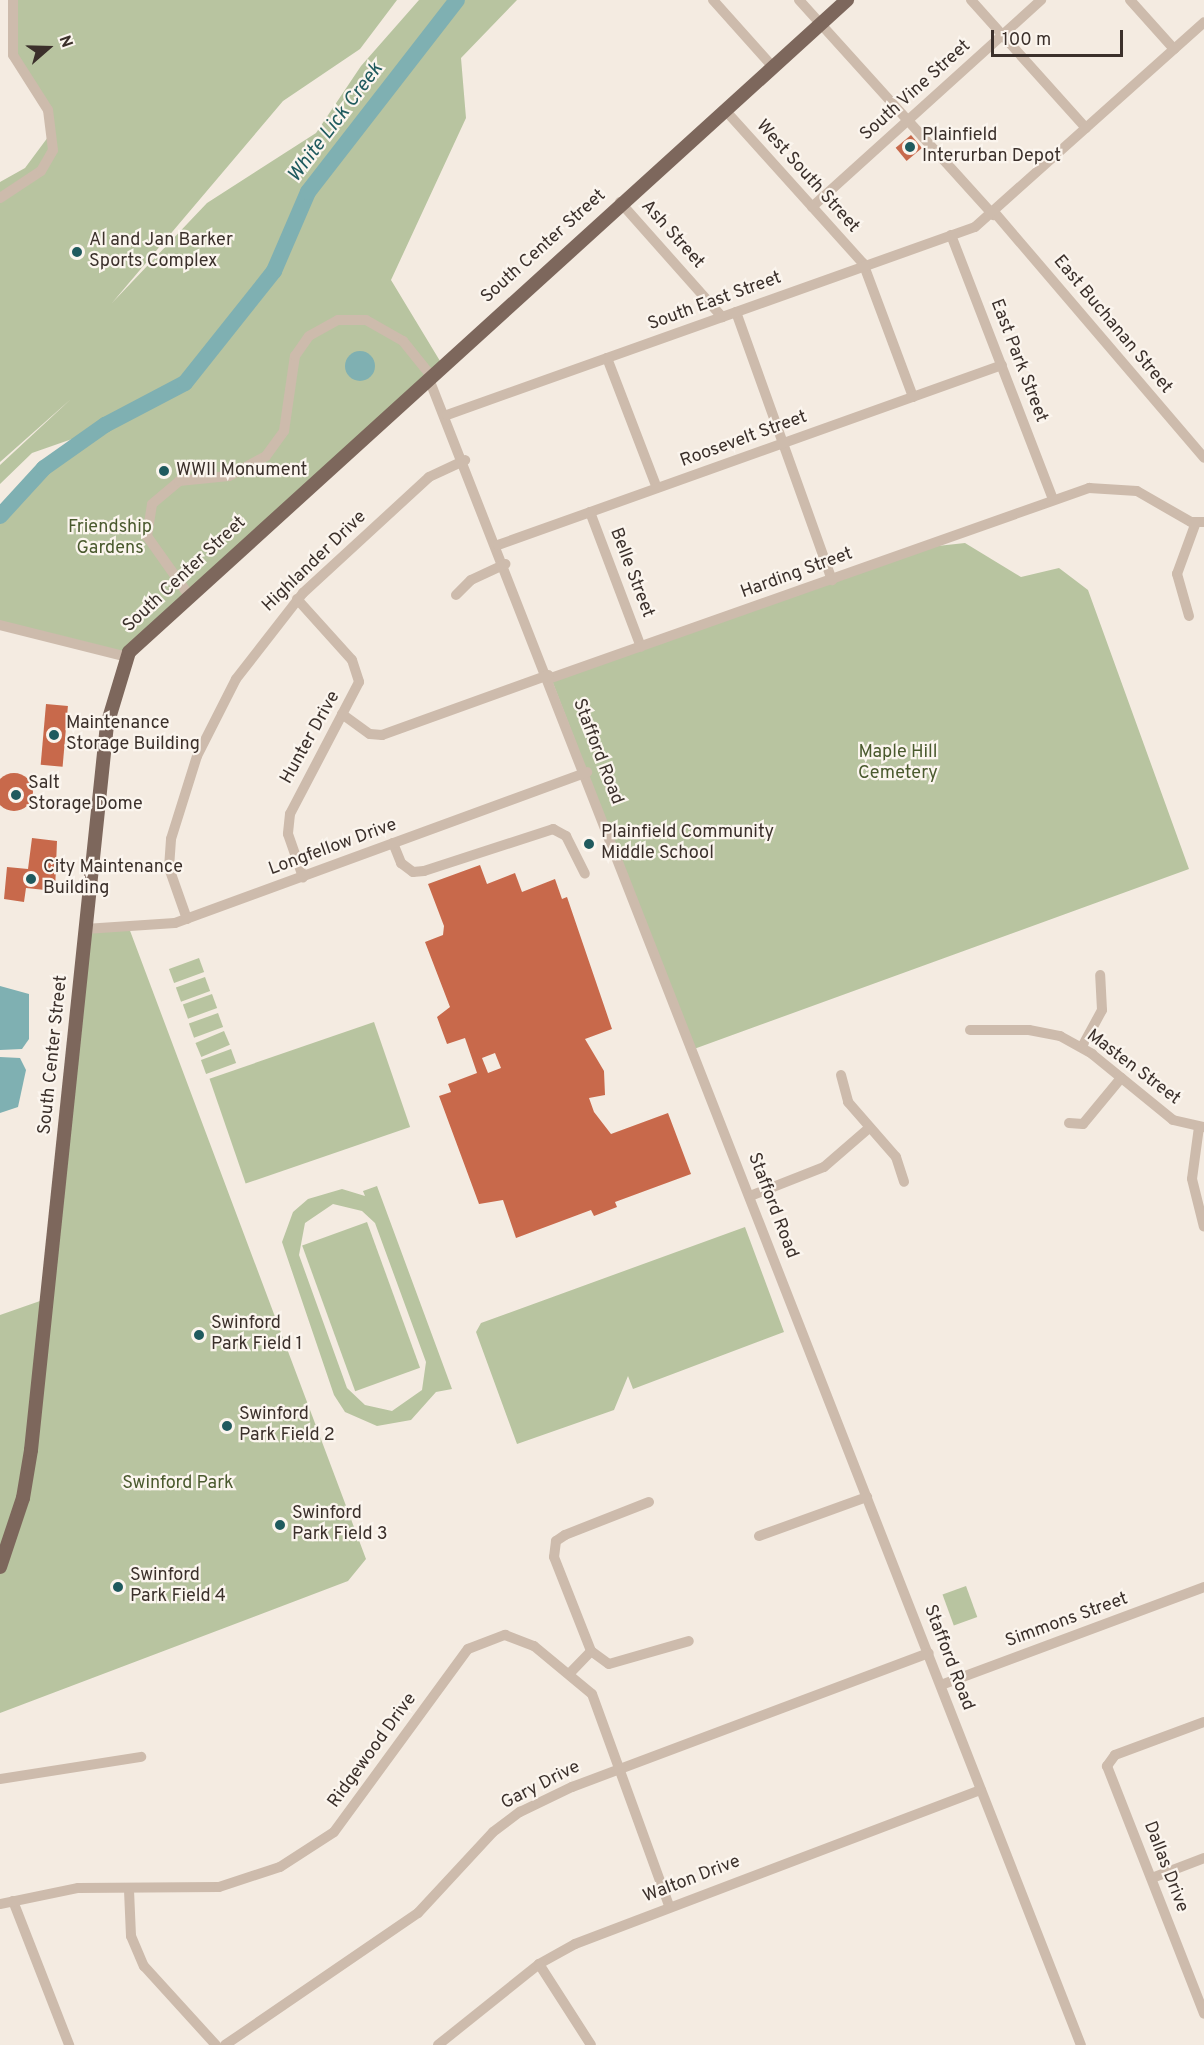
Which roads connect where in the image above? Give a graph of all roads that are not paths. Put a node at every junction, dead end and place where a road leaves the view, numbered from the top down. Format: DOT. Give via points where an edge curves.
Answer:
graph roads {
  1 [pos="13,0"];
  2 [pos="713,0"];
  3 [pos="799,0"];
  4 [pos="847,0"];
  5 [pos="971,0"];
  6 [pos="1041,0"];
  7 [pos="1130,0"];
  8 [pos="1204,22"];
  9 [pos="821,23"];
  10 [pos="1003,35"];
  11 [pos="1174,49"];
  12 [pos="773,67"];
  13 [pos="724,110"];
  14 [pos="908,120"];
  15 [pos="1086,128"];
  16 [pos="0,198"];
  17 [pos="620,202"];
  18 [pos="812,207"];
  19 [pos="994,214"];
  20 [pos="951,235"];
  21 [pos="864,266"];
  22 [pos="736,312"];
  23 [pos="722,317"];
  24 [pos="607,358"];
  25 [pos="1002,365"];
  26 [pos="431,378"];
  27 [pos="914,397"];
  28 [pos="447,415"];
  29 [pos="783,443"];
  30 [pos="1204,458"];
  31 [pos="465,460"];
  32 [pos="657,488"];
  33 [pos="1053,499"];
  34 [pos="590,512"];
  35 [pos="1200,522"];
  36 [pos="498,545"];
  37 [pos="506,564"];
  38 [pos="832,580"];
  39 [pos="188,594"];
  40 [pos="456,595"];
  41 [pos="297,599"];
  42 [pos="1189,616"];
  43 [pos="0,625"];
  44 [pos="641,646"];
  45 [pos="127,657"];
  46 [pos="550,677"];
  47 [pos="342,714"];
  48 [pos="587,772"];
  49 [pos="393,843"];
  50 [pos="585,874"];
  51 [pos="303,877"];
  52 [pos="187,919"];
  53 [pos="85,929"];
  54 [pos="1100,975"];
  55 [pos="970,1030"];
  56 [pos="1082,1047"];
  57 [pos="841,1075"];
  58 [pos="1121,1078"];
  59 [pos="1070,1123"];
  60 [pos="1202,1127"];
  61 [pos="869,1128"];
  62 [pos="904,1182"];
  63 [pos="750,1196"];
  64 [pos="1204,1227"];
  65 [pos="867,1497"];
  66 [pos="649,1502"];
  67 [pos="759,1536"];
  68 [pos="0,1567"];
  69 [pos="1204,1587"];
  70 [pos="688,1641"];
  71 [pos="591,1652"];
  72 [pos="929,1653"];
  73 [pos="571,1672"];
  74 [pos="941,1685"];
  75 [pos="1204,1722"];
  76 [pos="141,1757"];
  77 [pos="619,1768"];
  78 [pos="0,1779"];
  79 [pos="981,1790"];
  80 [pos="1204,1858"];
  81 [pos="1152,1878"];
  82 [pos="129,1890"];
  83 [pos="13,1901"];
  84 [pos="0,1904"];
  85 [pos="669,1906"];
  86 [pos="539,1964"];
  87 [pos="1204,2014"];
  88 [pos="590,2044"];
  89 [pos="69,2045"];
  90 [pos="216,2045"];
  91 [pos="225,2045"];
  92 [pos="438,2045"];
  93 [pos="1081,2045"];
  1 -- 16 [label="street" via="13,55 48,110 53,150 42,171"];
  2 -- 12 [label="street"];
  3 -- 9 [label="street, East Buchanan Street"];
  4 -- 9 [label="main road, South Center Street"];
  5 -- 10 [label="street"];
  6 -- 10 [label="street, South Vine Street"];
  7 -- 11 [label="street"];
  8 -- 11 [label="street, South East Street"];
  9 -- 12 [label="main road, South Center Street"];
  9 -- 14 [label="street, East Buchanan Street"];
  10 -- 14 [label="street, South Vine Street"];
  10 -- 15 [label="street"];
  11 -- 15 [label="street, South East Street"];
  12 -- 13 [label="main road, South Center Street"];
  13 -- 17 [label="main road, South Center Street"];
  13 -- 18 [label="street, West South Street"];
  14 -- 18 [label="street, South Vine Street"];
  14 -- 19 [label="street, East Buchanan Street"];
  15 -- 19 [label="street, South East Street"];
  17 -- 23 [label="street, Ash Street"];
  17 -- 26 [label="main road, South Center Street"];
  18 -- 21 [label="street, West South Street"];
  19 -- 20 [label="street, South East Street"];
  19 -- 30 [label="street, East Buchanan Street"];
  20 -- 21 [label="street, South East Street"];
  20 -- 25 [label="street, East Park Street"];
  21 -- 22 [label="street, South East Street"];
  21 -- 27 [label="street"];
  22 -- 23 [label="street, South East Street"];
  22 -- 29 [label="street"];
  23 -- 24 [label="street, South East Street"];
  24 -- 28 [label="street, South East Street"];
  24 -- 32 [label="street"];
  25 -- 27 [label="street, Roosevelt Street"];
  25 -- 33 [label="street, East Park Street"];
  26 -- 28 [label="street, Stafford Road"];
  26 -- 39 [label="main road, South Center Street"];
  26 -- 39 [label="street, Stafford Road" via="403,341 366,320 338,320 309,336 295,356 284,431 266,456 230,476 179,481 152,504 147,536"];
  27 -- 29 [label="street, Roosevelt Street"];
  28 -- 31 [label="street, Stafford Road"];
  29 -- 32 [label="street, Roosevelt Street"];
  29 -- 38 [label="street"];
  31 -- 36 [label="street, Stafford Road"];
  31 -- 41 [label="street, Highlander Drive" via="429,477"];
  32 -- 34 [label="street, Roosevelt Street"];
  33 -- 35 [label="street, Harding Street" via="1089,488 1122,488 1150,496"];
  33 -- 38 [label="street, Harding Street"];
  34 -- 36 [label="street, Roosevelt Street"];
  34 -- 44 [label="street, Belle Street"];
  35 -- 42 [label="street" via="1177,574"];
  36 -- 37 [label="street, Stafford Road"];
  37 -- 40 [label="street" via="471,580"];
  37 -- 46 [label="street, Stafford Road"];
  38 -- 44 [label="street, Harding Street"];
  39 -- 45 [label="main road, South Center Street"];
  41 -- 47 [label="street, Hunter Drive" via="356,667 357,689"];
  41 -- 52 [label="street, Highlander Drive" via="236,679 187,783 168,861"];
  43 -- 45 [label="street"];
  44 -- 46 [label="street, Harding Street"];
  45 -- 53 [label="main road, South Center Street" via="106,725"];
  46 -- 47 [label="street, Harding Street" via="382,735 370,735"];
  46 -- 48 [label="street, Stafford Road"];
  47 -- 51 [label="street, Hunter Drive" via="290,814 288,834"];
  48 -- 49 [label="street, Longfellow Drive"];
  48 -- 63 [label="street, Stafford Road"];
  49 -- 50 [label="street" via="401,863 413,872 553,829 566,836"];
  49 -- 51 [label="street, Longfellow Drive"];
  51 -- 52 [label="street, Longfellow Drive"];
  52 -- 53 [label="street, Longfellow Drive" via="148,927"];
  53 -- 68 [label="main road, South Center Street" via="31,1450 23,1498"];
  54 -- 56 [label="street" via="1102,1010"];
  55 -- 56 [label="street, Masten Street" via="1043,1032"];
  56 -- 58 [label="street, Masten Street"];
  57 -- 61 [label="street" via="848,1102"];
  58 -- 59 [label="street" via="1083,1124"];
  58 -- 60 [label="street, Masten Street" via="1173,1120"];
  60 -- 64 [label="street" via="1192,1186"];
  61 -- 62 [label="street" via="896,1157"];
  61 -- 63 [label="street" via="824,1167"];
  63 -- 65 [label="street, Stafford Road"];
  65 -- 67 [label="street"];
  65 -- 72 [label="street, Stafford Road"];
  66 -- 71 [label="street" via="556,1541 554,1557"];
  69 -- 74 [label="street, Simmons Street"];
  70 -- 71 [label="street" via="609,1664"];
  71 -- 73 [label="street"];
  72 -- 74 [label="street, Stafford Road"];
  72 -- 77 [label="street, Gary Drive"];
  73 -- 77 [label="street, Ridgewood Drive" via="592,1694"];
  73 -- 82 [label="street, Ridgewood Drive" via="517,1636 475,1644 368,1790 318,1845 246,1881"];
  74 -- 79 [label="street, Stafford Road"];
  75 -- 81 [label="street, Dallas Drive" via="1116,1755 1107,1766"];
  76 -- 78 [label="street"];
  77 -- 85 [label="street, Ridgewood Drive"];
  77 -- 91 [label="street, Gary Drive" via="507,1820 418,1913"];
  79 -- 85 [label="street, Walton Drive"];
  79 -- 93 [label="street, Stafford Road"];
  80 -- 81 [label="street"];
  81 -- 87 [label="street, Dallas Drive"];
  82 -- 83 [label="street, Ridgewood Drive" via="78,1888"];
  82 -- 90 [label="street" via="131,1936 144,1966"];
  83 -- 84 [label="street, Ridgewood Drive"];
  83 -- 89 [label="street"];
  85 -- 86 [label="street, Walton Drive"];
  86 -- 88 [label="street"];
  86 -- 92 [label="street, Walton Drive"];
}
